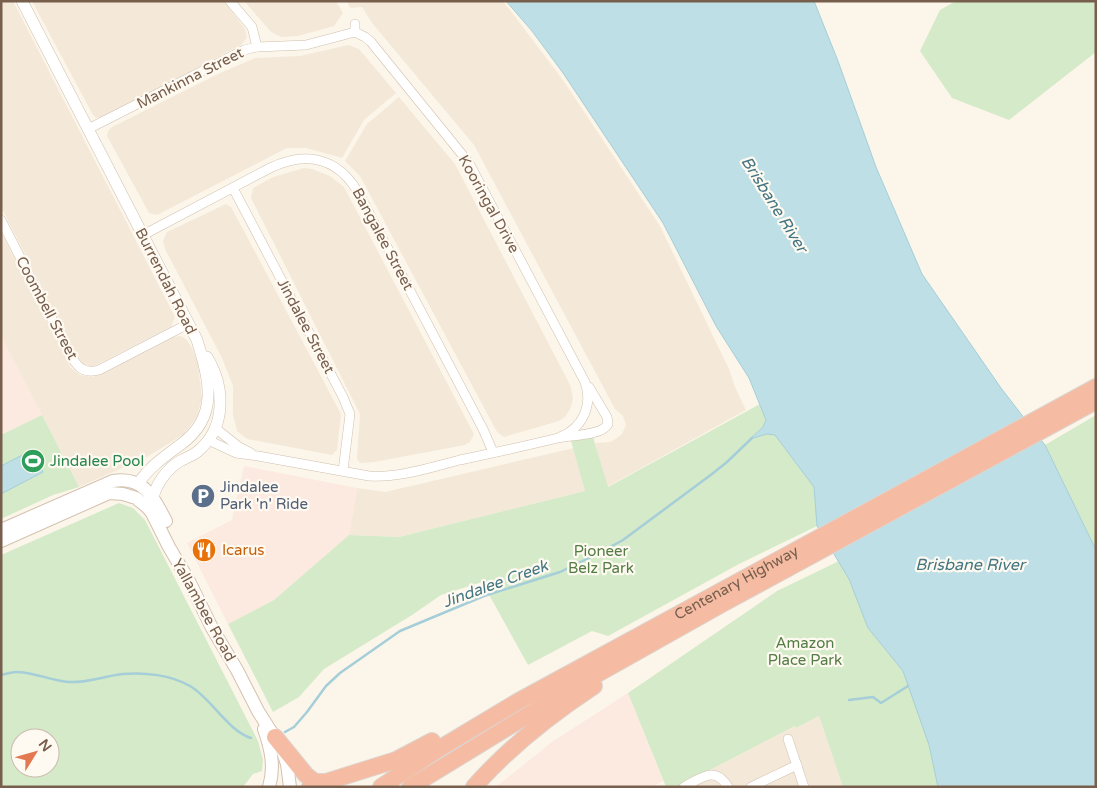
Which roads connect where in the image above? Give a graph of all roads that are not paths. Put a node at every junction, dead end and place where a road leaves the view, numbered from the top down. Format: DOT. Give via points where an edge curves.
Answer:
graph roads {
  1 [pos="22,1"];
  2 [pos="230,1"];
  3 [pos="355,28"];
  4 [pos="257,47"];
  5 [pos="88,129"];
  6 [pos="233,188"];
  7 [pos="1,220"];
  8 [pos="143,235"];
  9 [pos="188,324"];
  10 [pos="197,340"];
  11 [pos="584,378"];
  12 [pos="1096,388"];
  13 [pos="1096,401"];
  14 [pos="1074,406"];
  15 [pos="200,425"];
  16 [pos="214,428"];
  17 [pos="560,437"];
  18 [pos="208,440"];
  19 [pos="237,450"];
  20 [pos="493,452"];
  21 [pos="179,462"];
  22 [pos="344,471"];
  23 [pos="141,486"];
  24 [pos="154,498"];
  25 [pos="140,500"];
  26 [pos="1,530"];
  27 [pos="1,541"];
  28 [pos="778,567"];
  29 [pos="193,584"];
  30 [pos="624,659"];
  31 [pos="517,702"];
  32 [pos="258,710"];
  33 [pos="275,737"];
  34 [pos="788,739"];
  35 [pos="797,765"];
  36 [pos="318,784"];
  37 [pos="269,787"];
  38 [pos="290,787"];
  39 [pos="381,787"];
  40 [pos="410,787"];
  41 [pos="474,787"];
  42 [pos="684,787"];
  43 [pos="728,787"];
  44 [pos="751,787"];
  45 [pos="804,787"];
  1 -- 5 [label="street, Burrendah Road"];
  2 -- 4 [label="street" via="252,27"];
  3 -- 4 [label="street, Mankinna Street" via="306,45"];
  3 -- 11 [label="street, Kooringal Drive" via="371,42 469,163"];
  4 -- 5 [label="street, Mankinna Street" via="238,52"];
  5 -- 8 [label="street, Burrendah Road"];
  6 -- 8 [label="street, Bangalee Street"];
  6 -- 20 [label="street, Bangalee Street" via="276,165 300,158 326,162 347,176"];
  6 -- 22 [label="street, Jindalee Street" via="350,414"];
  7 -- 9 [label="street, Coombell Street" via="71,356 82,370 98,370"];
  8 -- 9 [label="street, Burrendah Road"];
  9 -- 10 [label="street, Burrendah Road"];
  10 -- 15 [label="street, Burrendah Road" via="209,391"];
  10 -- 16 [label="street" via="219,384 221,402"];
  11 -- 17 [label="street, Kooringal Drive" via="588,394 586,412 576,428"];
  11 -- 17 [label="street, Kooringal Drive" via="607,417 608,425 598,431"];
  12 -- 14 [label="highway, Centenary Highway"];
  13 -- 14 [label="highway, Centenary Highway"];
  14 -- 28 [label="highway, Centenary Highway"];
  15 -- 16 [label="street"];
  15 -- 18 [label="street"];
  15 -- 23 [label="street, Burrendah Road" via="148,472"];
  16 -- 18 [label="street"];
  16 -- 19 [label="street, Kooringal Drive"];
  17 -- 20 [label="street, Kooringal Drive"];
  18 -- 19 [label="street, Kooringal Drive"];
  18 -- 21 [label="street" via="198,451"];
  19 -- 22 [label="street, Kooringal Drive"];
  20 -- 22 [label="street, Kooringal Drive" via="383,477"];
  21 -- 23 [label="street"];
  21 -- 24 [label="street" via="158,484"];
  23 -- 24 [label="main road, Yallambee Road"];
  23 -- 25 [label="main road"];
  23 -- 26 [label="main road" via="125,480 112,481"];
  24 -- 29 [label="main road, Yallambee Road"];
  25 -- 27 [label="main road" via="109,493"];
  25 -- 29 [label="main road, Yallambee Road" via="152,513 169,548"];
  28 -- 30 [label="highway, Centenary Highway"];
  28 -- 31 [label="highway, Centenary Highway"];
  29 -- 32 [label="main road, Yallambee Road"];
  30 -- 40 [label="highway, Centenary Highway"];
  30 -- 41 [label="highway" via="616,672 531,732"];
  31 -- 36 [label="highway" via="495,706 396,760"];
  31 -- 39 [label="highway, Centenary Highway"];
  32 -- 33 [label="main road"];
  32 -- 37 [label="main road" via="272,758"];
  33 -- 36 [label="highway" via="306,775"];
  33 -- 38 [label="main road" via="288,764"];
  34 -- 35 [label="street"];
  35 -- 44 [label="street"];
  35 -- 45 [label="street"];
  42 -- 43 [label="street" via="713,774 722,778"];
}
